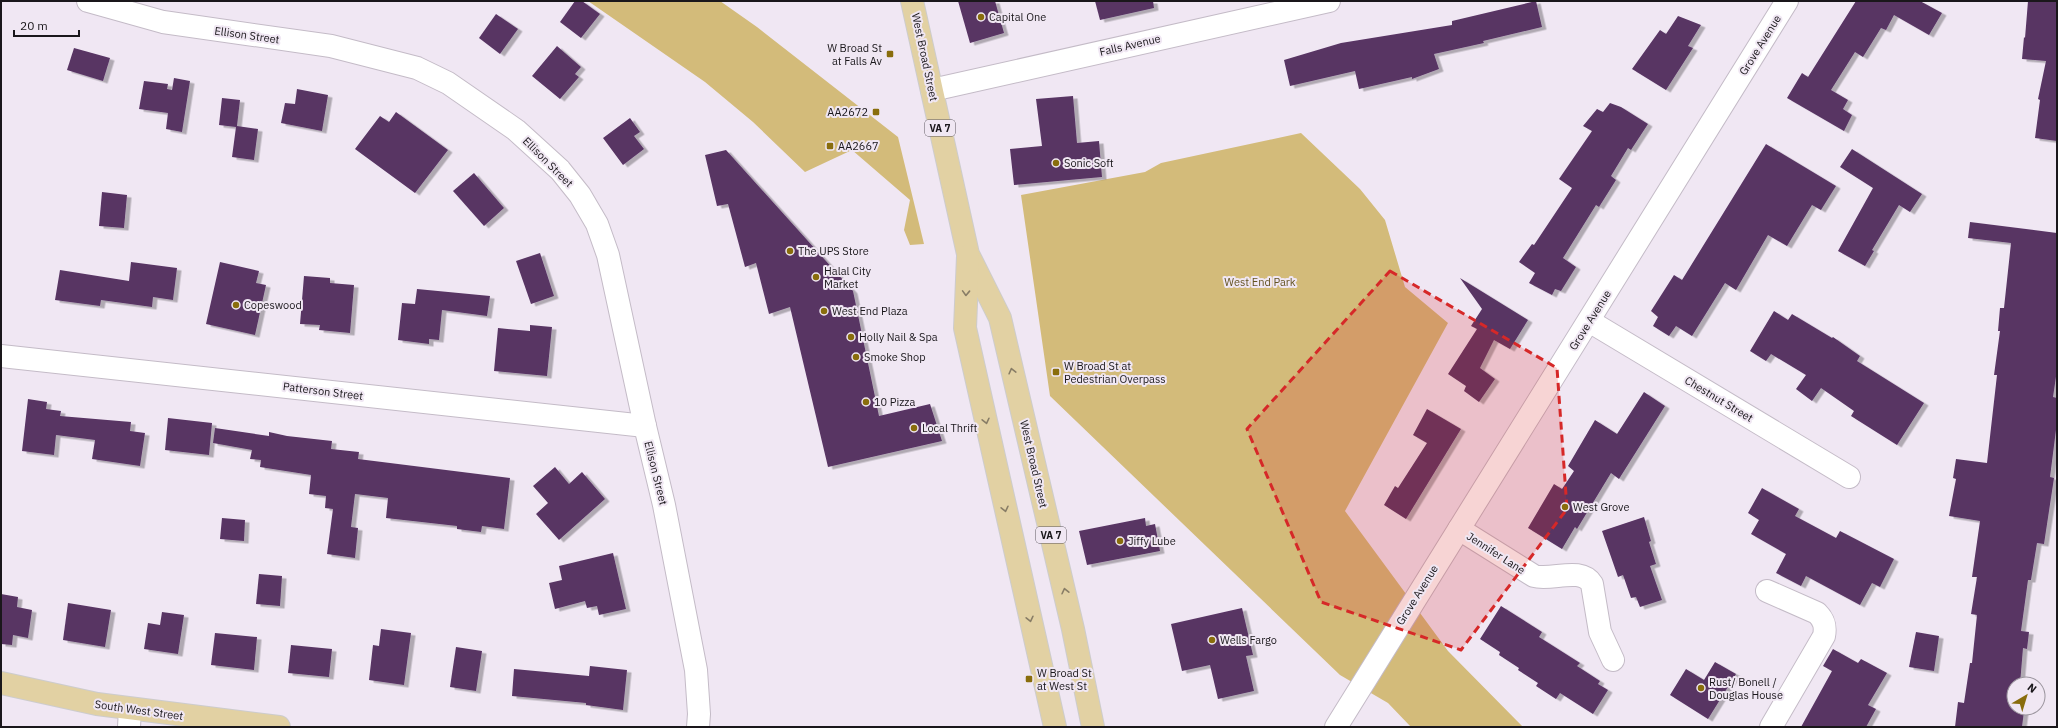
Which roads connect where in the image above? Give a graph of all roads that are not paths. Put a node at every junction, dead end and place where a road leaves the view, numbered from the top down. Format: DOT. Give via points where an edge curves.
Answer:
graph roads {
  1 [pos="88,1"];
  2 [pos="912,1"];
  3 [pos="1329,1"];
  4 [pos="1787,1"];
  5 [pos="932,90"];
  6 [pos="968,254"];
  7 [pos="1589,321"];
  8 [pos="1,356"];
  9 [pos="645,426"];
  10 [pos="1848,477"];
  11 [pos="1459,529"];
  12 [pos="1768,591"];
  13 [pos="1613,660"];
  14 [pos="1,683"];
  15 [pos="129,718"];
  16 [pos="279,727"];
  17 [pos="698,727"];
  18 [pos="1055,727"];
  19 [pos="1093,727"];
  20 [pos="1336,727"];
  21 [pos="1771,727"];
  1 -- 9 [label="street, Ellison Street" via="163,22 331,46 417,68 448,83 516,130 560,170 580,195 597,224 608,255"];
  2 -- 5 [label="main road, West Broad Street / VA 7"];
  3 -- 5 [label="street, Falls Avenue"];
  4 -- 7 [label="street, Grove Avenue"];
  5 -- 6 [label="main road, West Broad Street / VA 7"];
  6 -- 18 [label="main road, West Broad Street / VA 7, one-way" via="965,328"];
  19 -- 6 [label="main road, West Broad Street / VA 7, one-way" via="1074,630 1000,318"];
  7 -- 10 [label="street, Chestnut Street"];
  7 -- 11 [label="street, Grove Avenue"];
  8 -- 9 [label="street, Patterson Street"];
  9 -- 17 [label="street, Ellison Street" via="664,505 696,670"];
  11 -- 13 [label="street, Jennifer Lane" via="1534,576 1544,579 1581,575 1589,578 1600,632"];
  11 -- 20 [label="street, Grove Avenue"];
  12 -- 21 [label="street" via="1817,613 1823,619 1825,628 1824,636"];
  14 -- 15 [label="main road, South West Street" via="96,704"];
  15 -- 16 [label="main road, South West Street"];
}
